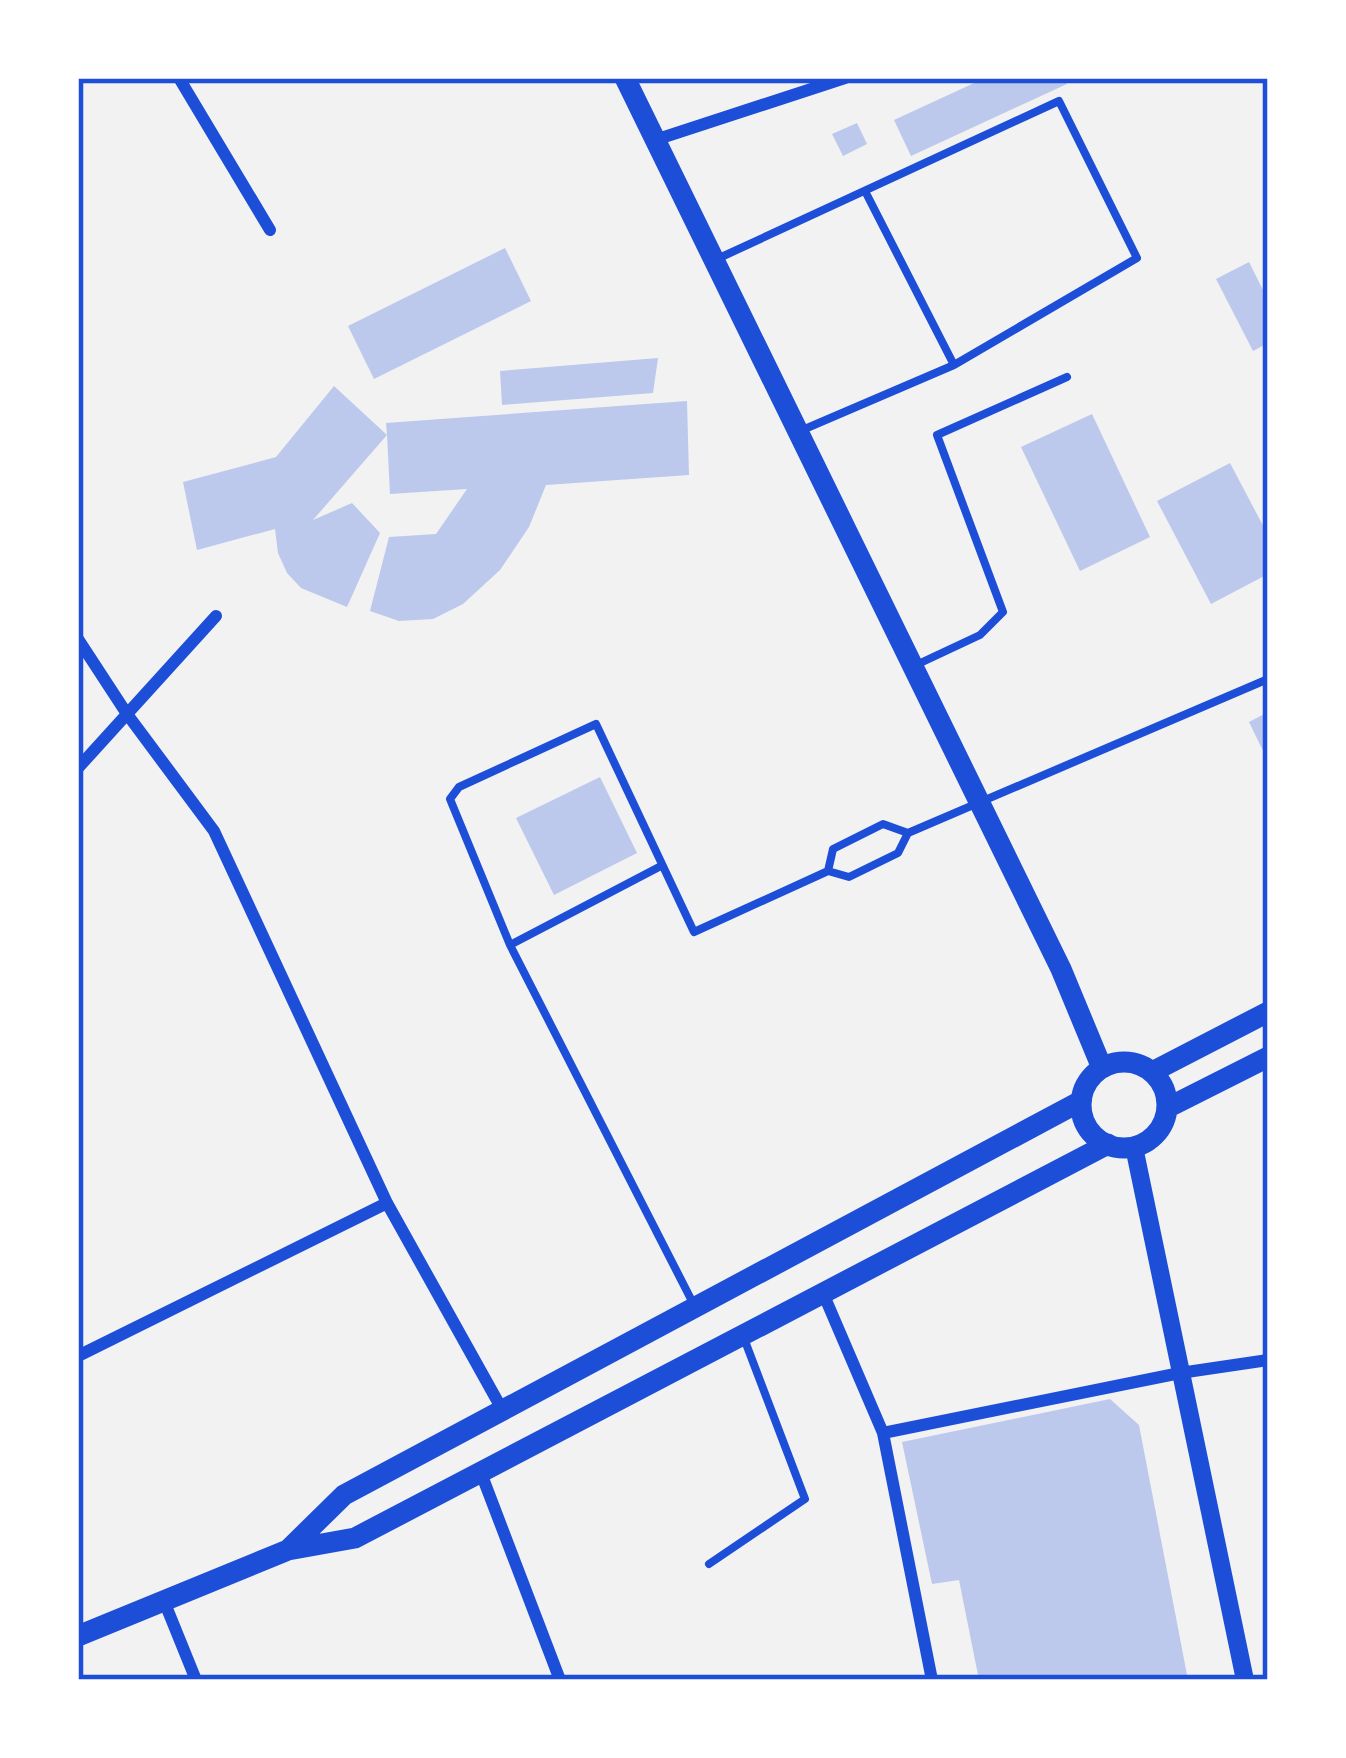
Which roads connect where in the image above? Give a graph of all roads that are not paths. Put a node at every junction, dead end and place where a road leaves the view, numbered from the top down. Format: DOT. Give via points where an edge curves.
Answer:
graph roads {
  1 [pos="179,78"];
  2 [pos="625,78"];
  3 [pos="845,78"];
  4 [pos="655,140"];
  5 [pos="865,191"];
  6 [pos="270,230"];
  7 [pos="716,260"];
  8 [pos="954,365"];
  9 [pos="1067,377"];
  10 [pos="800,431"];
  11 [pos="216,616"];
  12 [pos="78,639"];
  13 [pos="915,666"];
  14 [pos="1268,679"];
  15 [pos="127,714"];
  16 [pos="78,768"];
  17 [pos="979,801"];
  18 [pos="908,833"];
  19 [pos="661,866"];
  20 [pos="828,872"];
  21 [pos="510,945"];
  22 [pos="1268,1012"];
  23 [pos="1268,1057"];
  24 [pos="1102,1068"];
  25 [pos="1152,1072"];
  26 [pos="1081,1101"];
  27 [pos="1167,1108"];
  28 [pos="1108,1144"];
  29 [pos="1134,1147"];
  30 [pos="386,1203"];
  31 [pos="823,1293"];
  32 [pos="696,1308"];
  33 [pos="742,1334"];
  34 [pos="78,1356"];
  35 [pos="1268,1360"];
  36 [pos="1180,1373"];
  37 [pos="503,1412"];
  38 [pos="884,1433"];
  39 [pos="482,1473"];
  40 [pos="288,1550"];
  41 [pos="710,1564"];
  42 [pos="164,1601"];
  43 [pos="78,1636"];
  44 [pos="196,1680"];
  45 [pos="560,1680"];
  46 [pos="932,1680"];
  47 [pos="1246,1680"];
  1 -- 6 [label="street"];
  2 -- 4 [label="main road"];
  3 -- 4 [label="street"];
  4 -- 7 [label="main road"];
  5 -- 7 [label="lane"];
  5 -- 8 [label="lane"];
  5 -- 8 [label="lane" via="1059,101 1137,258"];
  7 -- 10 [label="main road"];
  8 -- 10 [label="lane"];
  9 -- 13 [label="lane" via="938,435 1003,612 980,635"];
  10 -- 13 [label="main road"];
  11 -- 15 [label="street"];
  12 -- 15 [label="street"];
  13 -- 17 [label="main road"];
  14 -- 17 [label="lane"];
  15 -- 16 [label="street"];
  15 -- 30 [label="street" via="214,831"];
  17 -- 18 [label="lane"];
  17 -- 24 [label="main road"];
  18 -- 20 [label="lane" via="898,853 849,877"];
  18 -- 20 [label="lane" via="883,824 833,849"];
  19 -- 20 [label="lane" via="694,932"];
  19 -- 21 [label="lane"];
  19 -- 21 [label="lane" via="596,724 459,787 450,799 457,821"];
  21 -- 32 [label="lane"];
  22 -- 25 [label="main road"];
  23 -- 27 [label="main road"];
  24 -- 25 [label="main road" via="1128,1062"];
  24 -- 26 [label="main road"];
  25 -- 27 [label="main road"];
  26 -- 28 [label="main road" via="1087,1127"];
  26 -- 32 [label="main road"];
  27 -- 29 [label="main road" via="1157,1132"];
  28 -- 29 [label="main road"];
  28 -- 31 [label="main road"];
  29 -- 36 [label="street"];
  30 -- 34 [label="street"];
  30 -- 37 [label="street"];
  31 -- 33 [label="main road"];
  31 -- 38 [label="street"];
  32 -- 37 [label="main road"];
  33 -- 39 [label="main road"];
  33 -- 41 [label="lane" via="805,1499"];
  35 -- 36 [label="street"];
  36 -- 38 [label="street"];
  36 -- 47 [label="street"];
  37 -- 40 [label="main road" via="344,1495"];
  38 -- 46 [label="street"];
  39 -- 40 [label="main road" via="356,1538"];
  39 -- 45 [label="street"];
  40 -- 42 [label="main road"];
  42 -- 43 [label="main road"];
  42 -- 44 [label="street"];
}
